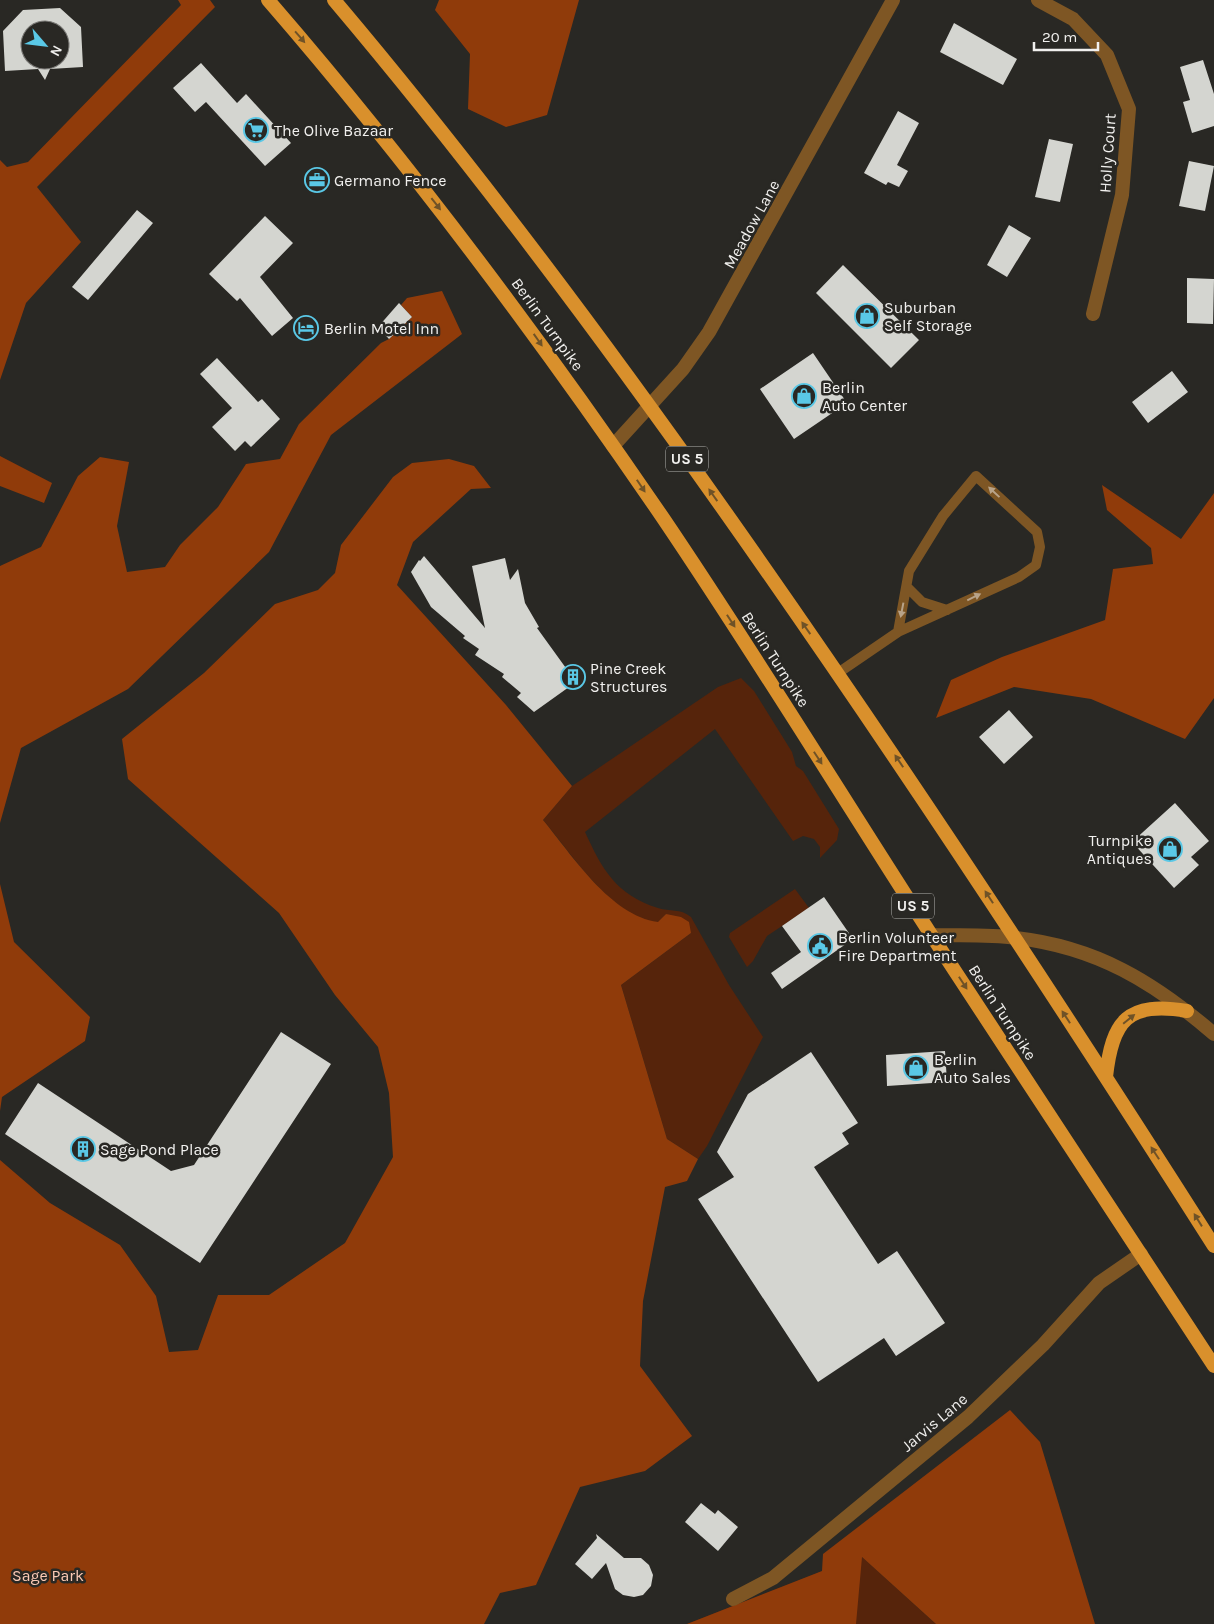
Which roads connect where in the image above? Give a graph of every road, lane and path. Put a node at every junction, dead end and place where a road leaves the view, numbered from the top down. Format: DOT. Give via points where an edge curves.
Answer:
graph roads {
  1 [pos="268,0"];
  2 [pos="334,0"];
  3 [pos="893,0"];
  4 [pos="1038,0"];
  5 [pos="1093,314"];
  6 [pos="650,406"];
  7 [pos="613,446"];
  8 [pos="907,587"];
  9 [pos="947,610"];
  10 [pos="898,632"];
  11 [pos="838,673"];
  12 [pos="932,935"];
  13 [pos="1015,938"];
  14 [pos="1187,1011"];
  15 [pos="1214,1034"];
  16 [pos="1106,1078"];
  17 [pos="1214,1246"];
  18 [pos="1141,1254"];
  19 [pos="1214,1366"];
  20 [pos="733,1599"];
  1 -- 7 [label="highway, Berlin Turnpike / US 5, one-way" via="401,158 520,314"];
  2 -- 6 [label="highway, Berlin Turnpike / US 5" via="514,223"];
  3 -- 6 [label="street, Meadow Lane" via="732,295 683,369"];
  4 -- 5 [label="street, Holly Court" via="1074,19 1107,54 1129,109 1122,195"];
  6 -- 7 [label="street, Meadow Lane"];
  11 -- 6 [label="highway, Berlin Turnpike / US 5, one-way"];
  7 -- 12 [label="highway, Berlin Turnpike / US 5, one-way" via="756,658"];
  8 -- 9 [label="lane" via="922,602"];
  9 -- 8 [label="lane, one-way" via="1019,577 1036,565 1040,546 1037,532 976,476 919,554"];
  8 -- 10 [label="lane, one-way"];
  9 -- 10 [label="lane"];
  10 -- 11 [label="lane"];
  13 -- 11 [label="highway, Berlin Turnpike / US 5, one-way"];
  12 -- 13 [label="street"];
  12 -- 18 [label="highway, Berlin Turnpike / US 5, one-way"];
  13 -- 14 [label="street" via="1058,945 1126,969"];
  16 -- 13 [label="highway, Berlin Turnpike / US 5, one-way"];
  14 -- 15 [label="street"];
  16 -- 14 [label="highway, one-way" via="1114,1035 1126,1019 1142,1009 1161,1006"];
  17 -- 16 [label="highway, Berlin Turnpike / US 5, one-way"];
  18 -- 19 [label="highway, Berlin Turnpike / US 5"];
  18 -- 20 [label="street, Jarvis Lane" via="1099,1283 1042,1345 968,1417 773,1578"];
}
